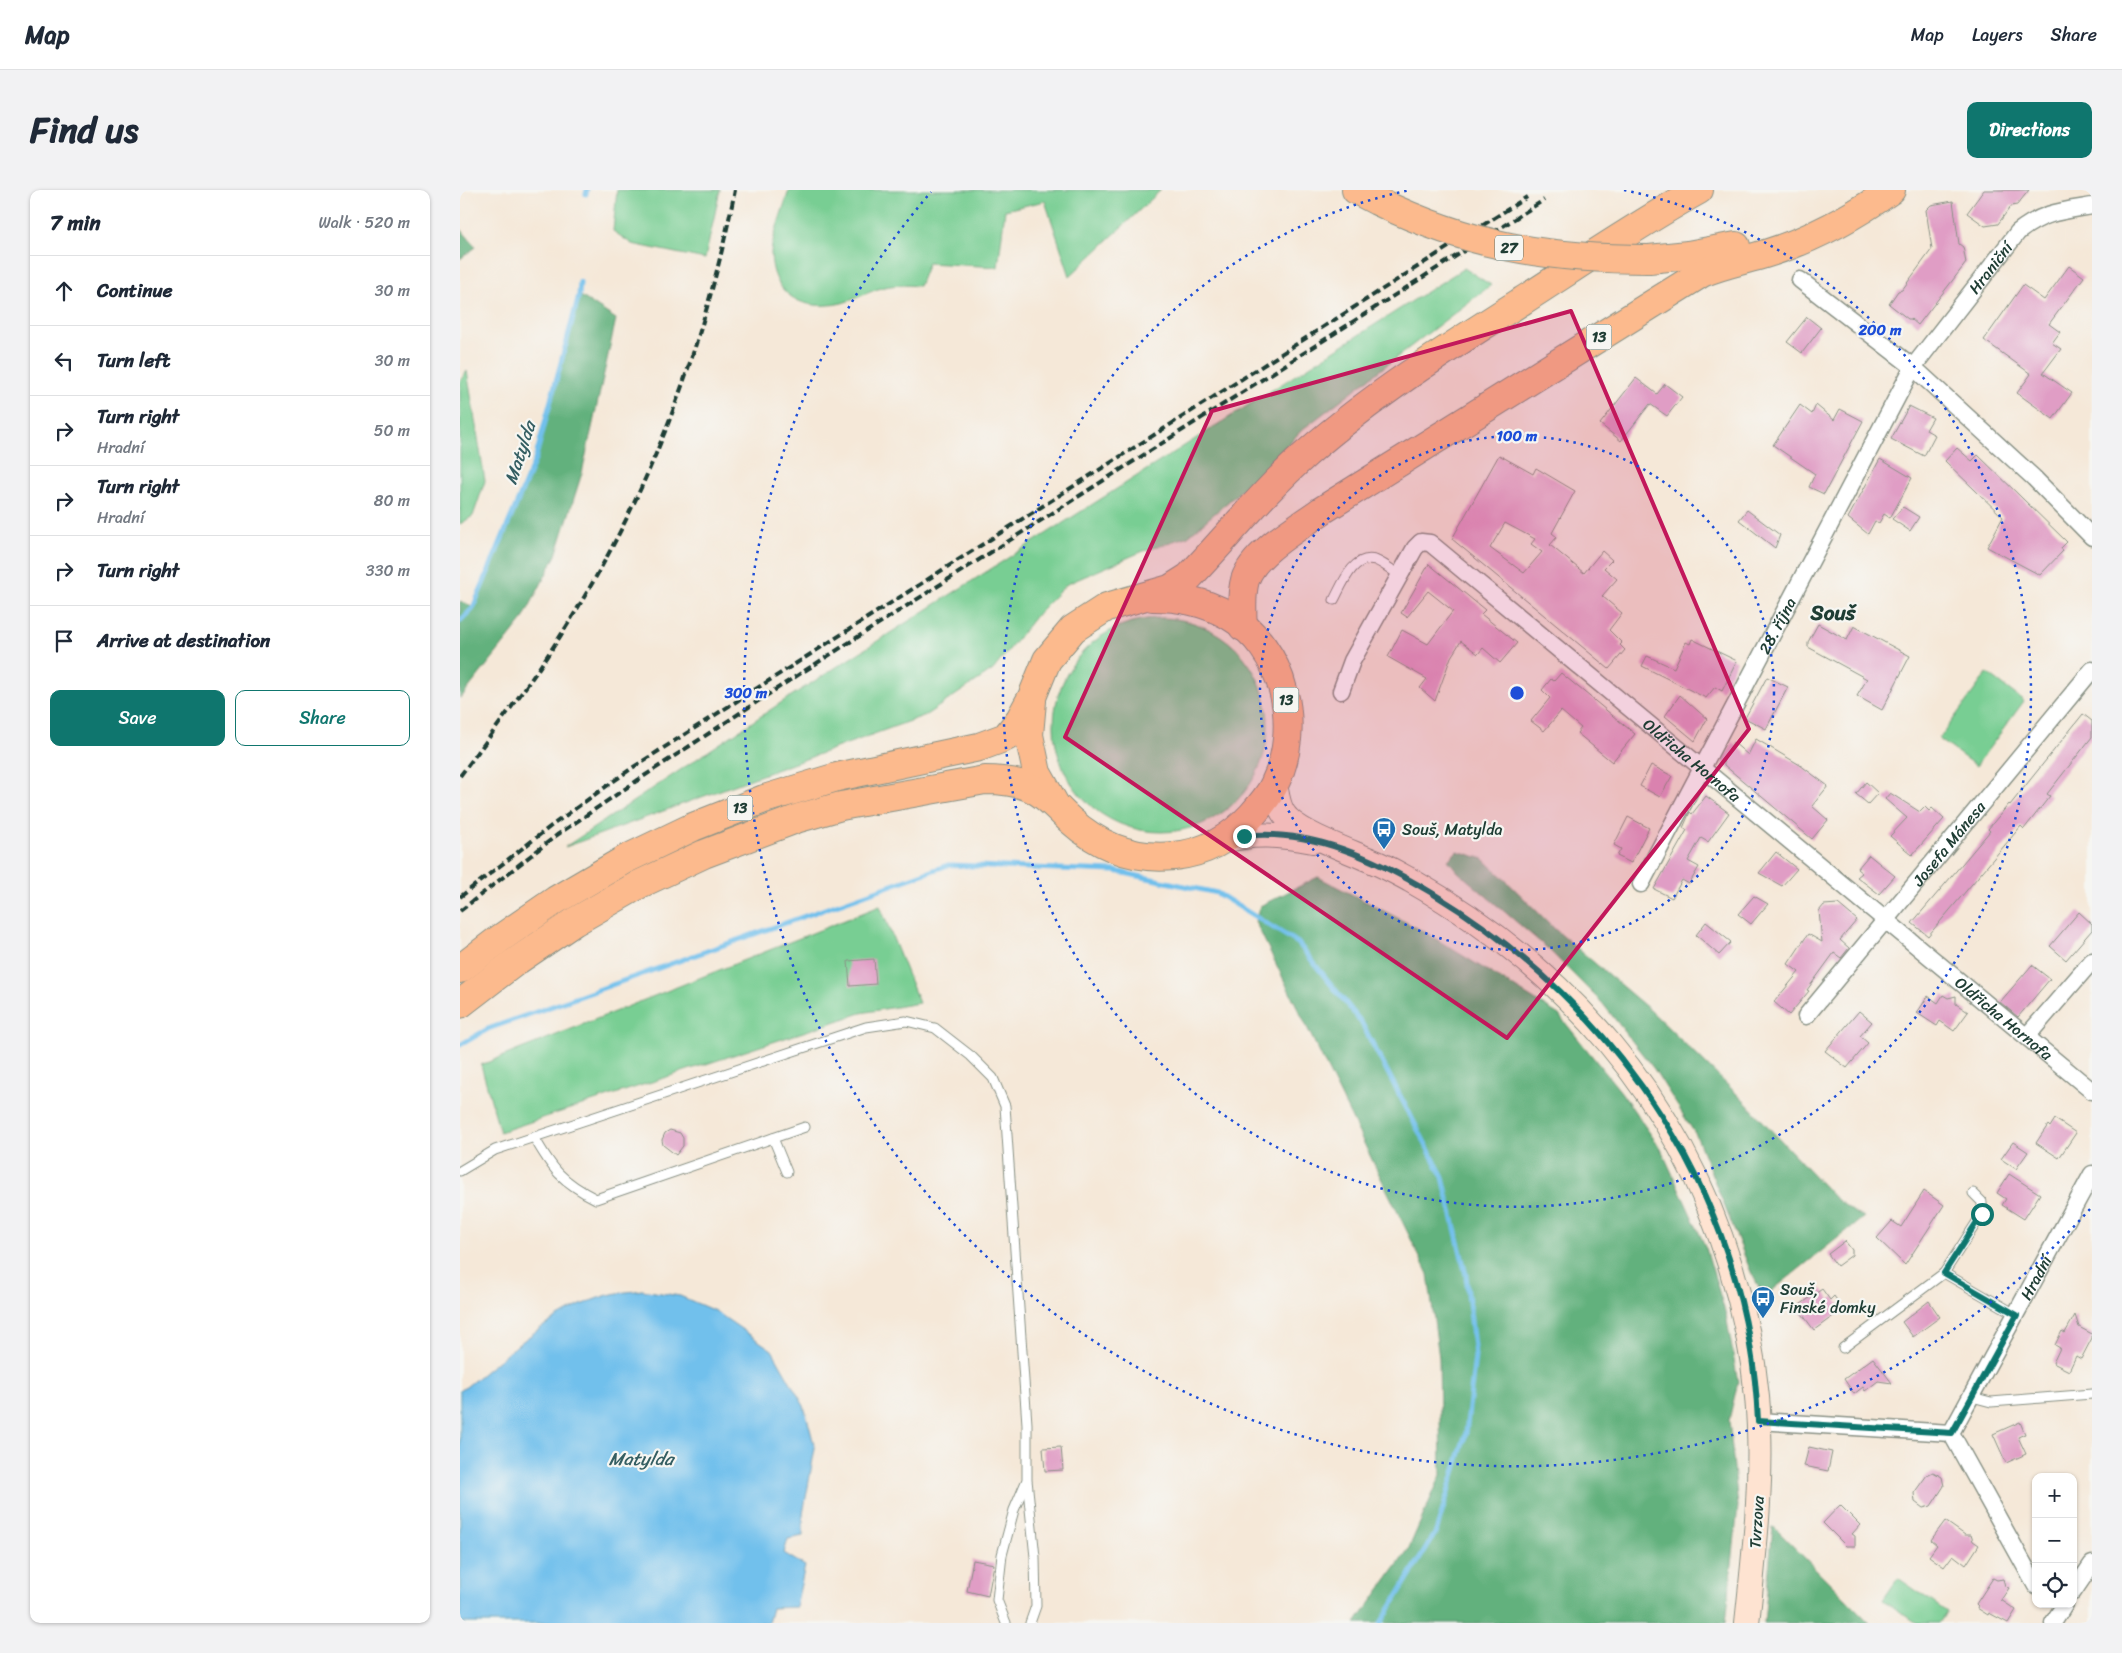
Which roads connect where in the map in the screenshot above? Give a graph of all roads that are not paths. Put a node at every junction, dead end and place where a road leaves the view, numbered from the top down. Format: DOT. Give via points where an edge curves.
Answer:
graph roads {
  1 [pos="1699,190"];
  2 [pos="1882,190"];
  3 [pos="1891,190"];
  4 [pos="1367,195"];
  5 [pos="2092,206"];
  6 [pos="1800,280"];
  7 [pos="1913,367"];
  8 [pos="2092,537"];
  9 [pos="1399,575"];
  10 [pos="1145,597"];
  11 [pos="1334,600"];
  12 [pos="1243,627"];
  13 [pos="2092,670"];
  14 [pos="1341,690"];
  15 [pos="1032,697"];
  16 [pos="1702,768"];
  17 [pos="1275,784"];
  18 [pos="1056,806"];
  19 [pos="1220,842"];
  20 [pos="1332,845"];
  21 [pos="1641,884"];
  22 [pos="1885,918"];
  23 [pos="2092,961"];
  24 [pos="460,969"];
  25 [pos="460,1004"];
  26 [pos="1806,1016"];
  27 [pos="2027,1036"];
  28 [pos="2092,1091"];
  29 [pos="805,1127"];
  30 [pos="534,1137"];
  31 [pos="773,1138"];
  32 [pos="460,1171"];
  33 [pos="788,1172"];
  34 [pos="2092,1174"];
  35 [pos="1973,1193"];
  36 [pos="1944,1273"];
  37 [pos="2017,1315"];
  38 [pos="1843,1348"];
  39 [pos="2092,1394"];
  40 [pos="1972,1397"];
  41 [pos="1758,1421"];
  42 [pos="1952,1433"];
  43 [pos="1027,1480"];
  44 [pos="2092,1564"];
  45 [pos="2032,1579"];
  46 [pos="2077,1586"];
  47 [pos="2059,1608"];
  48 [pos="1006,1623"];
  49 [pos="1030,1623"];
  50 [pos="1746,1623"];
  51 [pos="2053,1623"];
  1 -- 10 [label="highway, 13" via="1456,343 1367,406 1287,472 1189,577 1170,589"];
  2 -- 4 [label="highway, 27, bridge" via="1816,222 1751,243 1688,256 1649,259 1576,257 1504,247 1432,225"];
  3 -- 12 [label="highway, 13" via="1816,235 1713,268 1691,280 1321,511 1272,547 1250,570 1244,582"];
  5 -- 7 [label="street, Hraniční" via="2046,214 2018,232"];
  6 -- 7 [label="street"];
  7 -- 8 [label="street" via="2034,478"];
  7 -- 16 [label="street, 28. října"];
  9 -- 11 [label="lane" via="1376,560 1363,561 1352,570"];
  9 -- 14 [label="street, Oldřicha Hornofa" via="1352,661"];
  9 -- 16 [label="street, Oldřicha Hornofa" via="1418,544 1430,543"];
  10 -- 12 [label="highway" via="1179,597 1206,605"];
  10 -- 15 [label="highway, 13" via="1106,608 1073,629 1047,660"];
  12 -- 17 [label="highway, 13" via="1268,656 1285,693 1288,741"];
  13 -- 22 [label="street, Josefa Mánesa"];
  15 -- 18 [label="highway" via="1029,735 1037,773"];
  15 -- 24 [label="highway, 13" via="1006,737 979,748 838,777 764,799 684,831 626,859 556,900"];
  16 -- 21 [label="street, 28. října"];
  16 -- 22 [label="street, Oldřicha Hornofa"];
  17 -- 19 [label="highway, 13" via="1245,823"];
  17 -- 20 [label="street" via="1280,807 1288,819"];
  18 -- 19 [label="highway, 13" via="1085,832 1118,850 1136,855 1175,856"];
  18 -- 25 [label="highway, 13" via="1031,788 1009,780 985,780 841,806 799,818 704,854 640,884 514,962"];
  19 -- 20 [label="street" via="1235,837 1270,834"];
  20 -- 41 [label="street, Tvrzova" via="1408,879 1485,929 1559,990 1630,1068 1681,1148 1718,1228 1746,1323"];
  22 -- 26 [label="street, Josefa Mánesa"];
  22 -- 27 [label="street, Oldřicha Hornofa"];
  23 -- 27 [label="street"];
  27 -- 28 [label="street, Oldřicha Hornofa"];
  29 -- 31 [label="lane"];
  30 -- 31 [label="lane" via="550,1164 573,1187 596,1199"];
  30 -- 32 [label="lane" via="495,1150"];
  30 -- 43 [label="lane" via="866,1027 906,1022 935,1028 971,1056 992,1078 1005,1106 1027,1424"];
  31 -- 33 [label="lane"];
  34 -- 37 [label="street, Hradní"];
  35 -- 36 [label="lane" via="1982,1202 1982,1214"];
  36 -- 37 [label="lane"];
  36 -- 38 [label="lane"];
  37 -- 40 [label="street, Hradní"];
  39 -- 40 [label="lane" via="1991,1402"];
  40 -- 42 [label="street, Hradní"];
  41 -- 42 [label="street"];
  41 -- 50 [label="street, Tvrzova" via="1760,1450 1756,1535"];
  42 -- 45 [label="street"];
  43 -- 48 [label="lane" via="1014,1510 1002,1555 997,1600"];
  43 -- 49 [label="lane" via="1035,1557 1036,1606"];
  44 -- 46 [label="street"];
  47 -- 51 [label="street"];
}
